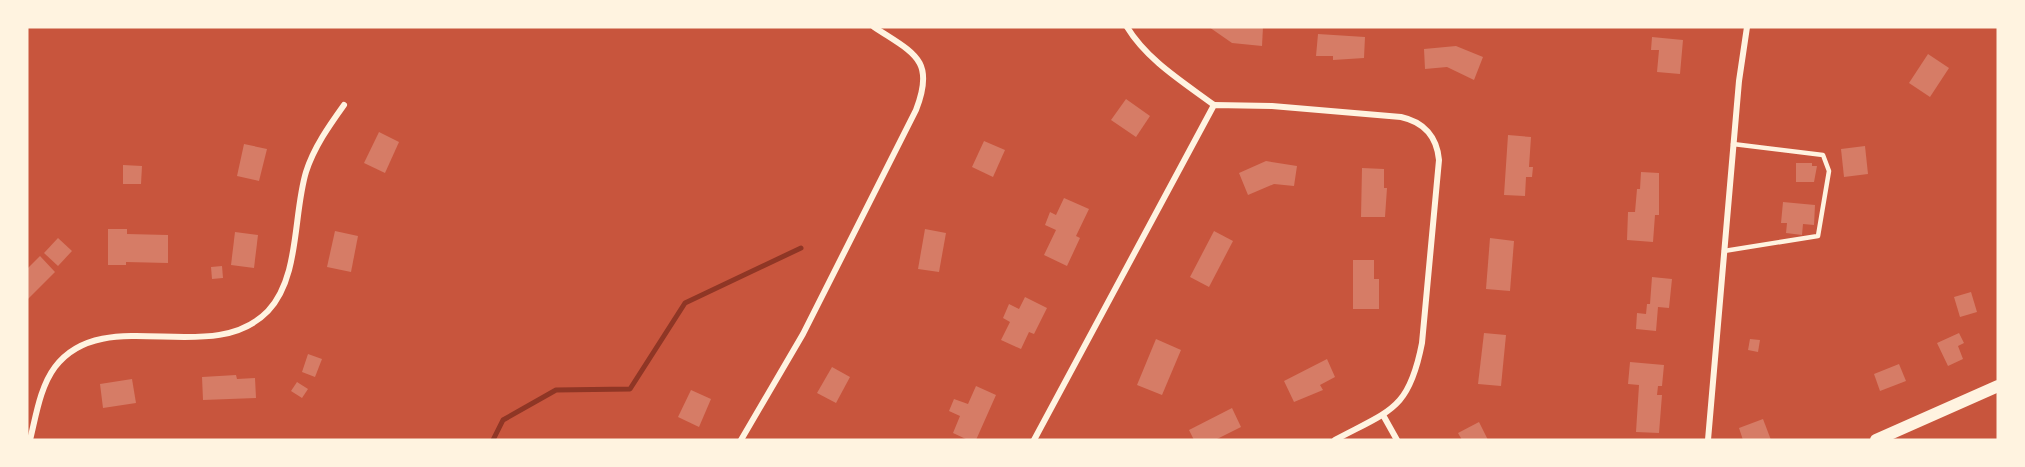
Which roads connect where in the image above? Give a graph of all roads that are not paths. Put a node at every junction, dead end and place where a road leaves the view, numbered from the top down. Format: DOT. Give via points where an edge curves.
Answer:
graph roads {
  1 [pos="874,27"];
  2 [pos="1128,27"];
  3 [pos="1747,27"];
  4 [pos="344,105"];
  5 [pos="1214,105"];
  6 [pos="1733,144"];
  7 [pos="1724,251"];
  8 [pos="1998,386"];
  9 [pos="1383,415"];
  10 [pos="30,440"];
  11 [pos="741,440"];
  12 [pos="1034,440"];
  13 [pos="1335,440"];
  14 [pos="1397,440"];
  15 [pos="1708,440"];
  16 [pos="1876,440"];
  1 -- 11 [label="street" via="911,51 919,61 925,81 923,92 803,333"];
  2 -- 5 [label="street" via="1136,42 1152,57"];
  3 -- 6 [label="street"];
  4 -- 10 [label="street" via="309,163 287,277 277,300 267,311 246,327 230,333 113,338 71,352 48,380"];
  5 -- 9 [label="street" via="1401,117 1417,122 1433,138 1438,160 1418,366 1406,395"];
  5 -- 12 [label="street"];
  6 -- 7 [label="street"];
  6 -- 7 [label="lane" via="1823,155 1829,171 1818,236"];
  7 -- 15 [label="street"];
  8 -- 16 [label="main road"];
  9 -- 13 [label="street"];
  9 -- 14 [label="street"];
}
